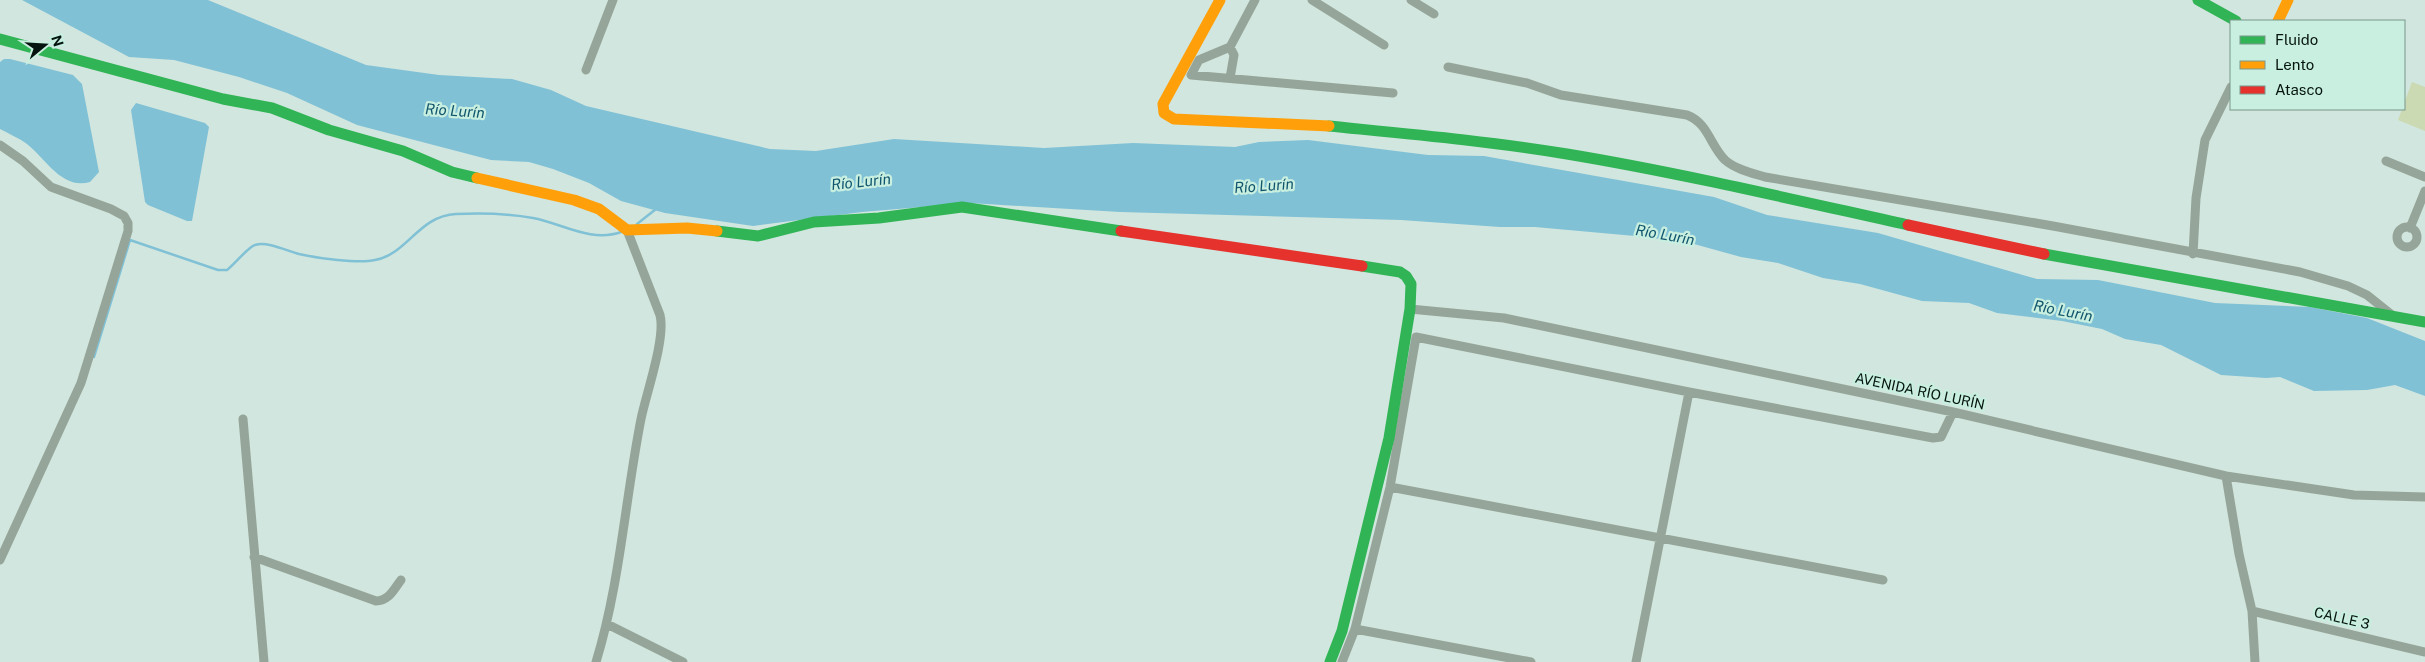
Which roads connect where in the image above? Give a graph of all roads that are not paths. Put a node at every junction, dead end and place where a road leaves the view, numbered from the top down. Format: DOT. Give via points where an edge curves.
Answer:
graph roads {
  1 [pos="613,0"];
  2 [pos="1220,0"];
  3 [pos="1255,0"];
  4 [pos="1312,0"];
  5 [pos="1411,0"];
  6 [pos="2198,0"];
  7 [pos="2288,0"];
  8 [pos="1434,14"];
  9 [pos="2234,20"];
  10 [pos="2278,20"];
  11 [pos="0,39"];
  12 [pos="1384,45"];
  13 [pos="1230,47"];
  14 [pos="1448,67"];
  15 [pos="586,70"];
  16 [pos="1230,78"];
  17 [pos="2230,89"];
  18 [pos="1393,93"];
  19 [pos="0,145"];
  20 [pos="2386,161"];
  21 [pos="2425,177"];
  22 [pos="2425,191"];
  23 [pos="2410,228"];
  24 [pos="627,230"];
  25 [pos="2193,254"];
  26 [pos="1410,309"];
  27 [pos="2396,318"];
  28 [pos="2425,322"];
  29 [pos="1689,392"];
  30 [pos="1953,412"];
  31 [pos="242,419"];
  32 [pos="2226,476"];
  33 [pos="1390,487"];
  34 [pos="2425,497"];
  35 [pos="1661,538"];
  36 [pos="254,557"];
  37 [pos="0,560"];
  38 [pos="402,580"];
  39 [pos="1883,580"];
  40 [pos="2252,611"];
  41 [pos="607,624"];
  42 [pos="1355,629"];
  43 [pos="2425,652"];
  44 [pos="264,662"];
  45 [pos="596,662"];
  46 [pos="683,662"];
  47 [pos="1330,662"];
  48 [pos="1342,662"];
  49 [pos="1531,662"];
  50 [pos="1636,662"];
  51 [pos="2255,662"];
  1 -- 15 [label="street"];
  2 -- 27 [label="street" via="1163,104 1164,113 1174,119 1310,124 1462,139 1568,154 2034,252"];
  3 -- 13 [label="street"];
  4 -- 12 [label="street"];
  5 -- 8 [label="street"];
  6 -- 9 [label="street"];
  7 -- 10 [label="street"];
  11 -- 24 [label="street" via="223,99 272,108 329,130 403,151 452,172 574,200 599,209"];
  13 -- 16 [label="street" via="1234,55"];
  13 -- 16 [label="street" via="1199,60 1191,75"];
  14 -- 25 [label="street" via="1527,83 1561,95 1687,115 1702,125 1725,160 1765,177 2053,226"];
  16 -- 18 [label="street"];
  17 -- 25 [label="street" via="2205,140 2196,198"];
  19 -- 37 [label="street" via="51,187 111,209 124,216 128,223 128,232 81,384"];
  20 -- 21 [label="street"];
  22 -- 23 [label="street"];
  24 -- 26 [label="street" via="687,228 758,236 814,222 970,208 1400,272 1411,284"];
  24 -- 41 [label="street" via="660,315 662,330 640,427"];
  25 -- 27 [label="street" via="2300,272 2348,286 2367,295"];
  26 -- 30 [label="street, AVENIDA RÍO LURÍN" via="1504,318"];
  26 -- 47 [label="street" via="1389,438 1342,631"];
  27 -- 28 [label="street"];
  29 -- 30 [label="street" via="1933,438 1942,437"];
  29 -- 33 [label="street" via="1416,337"];
  29 -- 35 [label="street"];
  30 -- 32 [label="street, AVENIDA RÍO LURÍN"];
  31 -- 36 [label="street"];
  32 -- 34 [label="street, AVENIDA RÍO LURÍN" via="2354,495"];
  32 -- 40 [label="street"];
  33 -- 35 [label="street"];
  33 -- 42 [label="street"];
  35 -- 39 [label="street"];
  35 -- 50 [label="street"];
  36 -- 38 [label="street" via="376,602 388,598"];
  36 -- 44 [label="street"];
  40 -- 43 [label="street, CALLE 3"];
  40 -- 51 [label="street"];
  41 -- 45 [label="street"];
  41 -- 46 [label="street"];
  42 -- 48 [label="street"];
  42 -- 49 [label="street"];
}
